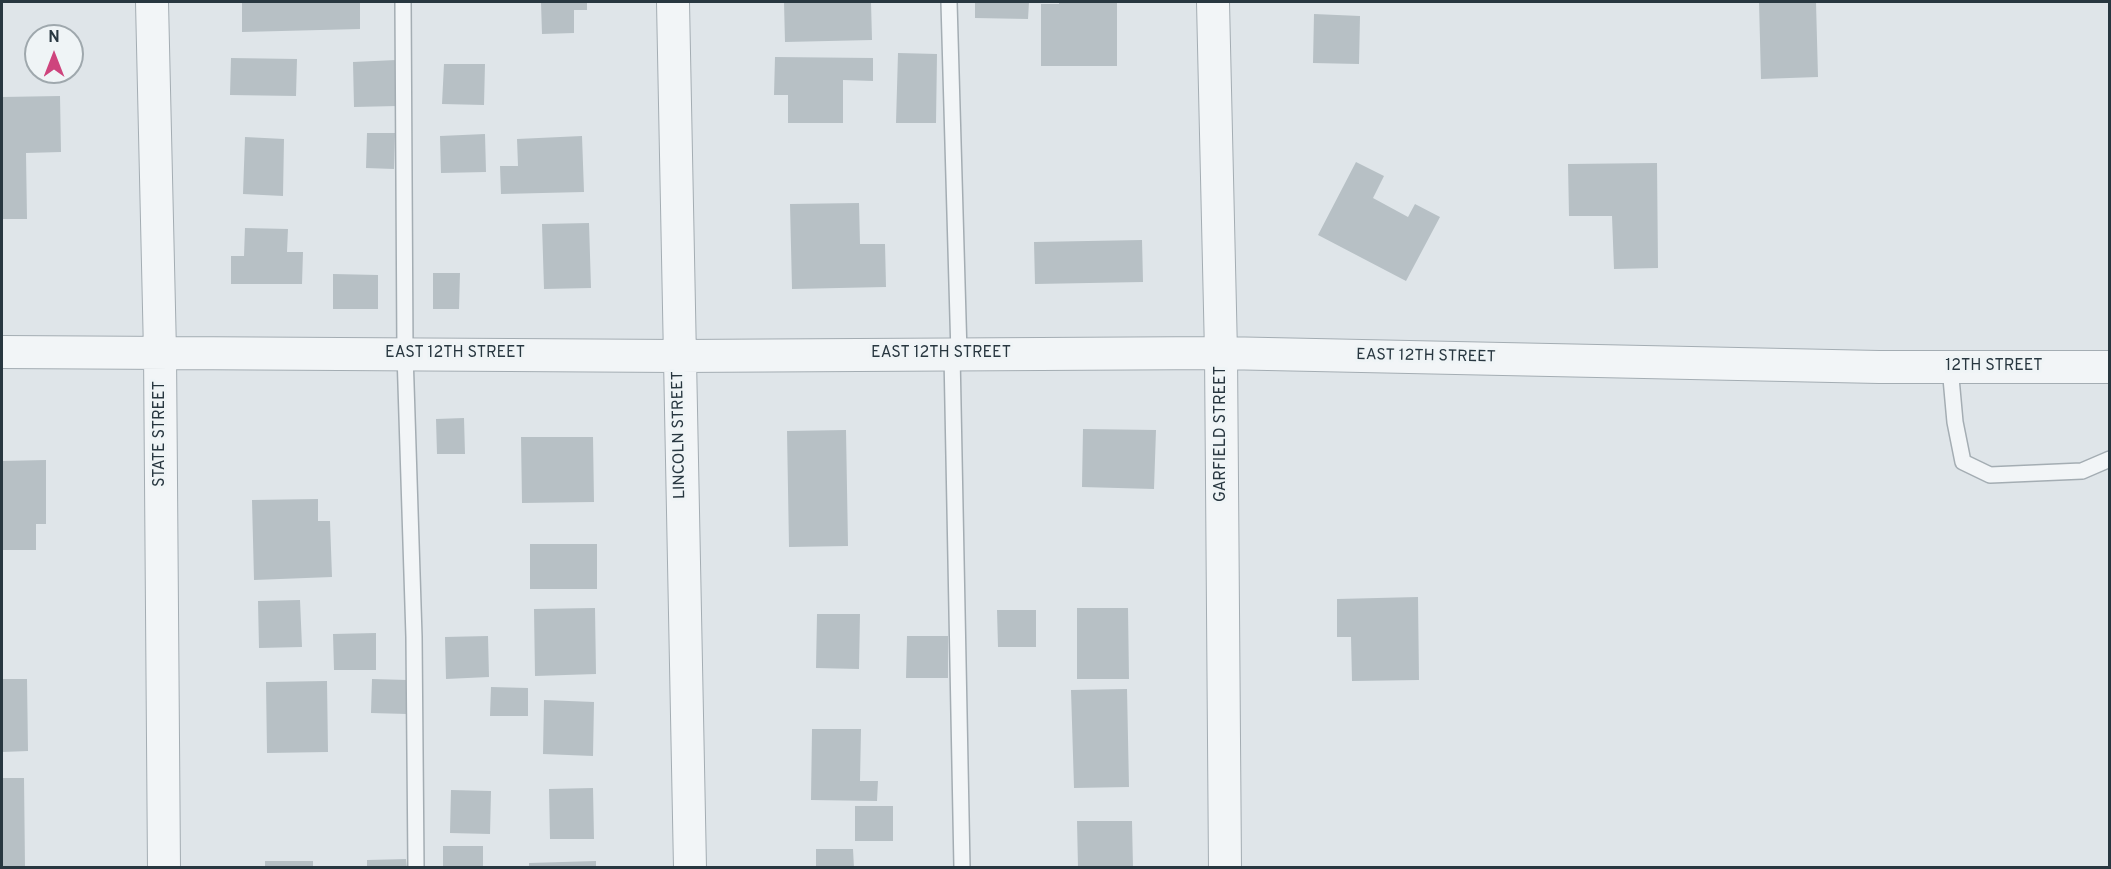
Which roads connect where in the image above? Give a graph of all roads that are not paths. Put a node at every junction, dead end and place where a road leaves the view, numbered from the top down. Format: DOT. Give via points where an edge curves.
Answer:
graph roads {
  1 [pos="152,2"];
  2 [pos="403,2"];
  3 [pos="673,2"];
  4 [pos="949,2"];
  5 [pos="1214,2"];
  6 [pos="2,351"];
  7 [pos="160,351"];
  8 [pos="405,353"];
  9 [pos="1221,353"];
  10 [pos="956,354"];
  11 [pos="678,356"];
  12 [pos="1879,367"];
  13 [pos="1950,367"];
  14 [pos="2109,367"];
  15 [pos="2109,459"];
  16 [pos="164,867"];
  17 [pos="417,867"];
  18 [pos="690,867"];
  19 [pos="962,867"];
  20 [pos="1225,867"];
  1 -- 7 [label="street, STATE STREET"];
  2 -- 8 [label="lane"];
  3 -- 11 [label="street, LINCOLN STREET"];
  4 -- 10 [label="lane"];
  5 -- 9 [label="street, GARFIELD STREET"];
  6 -- 7 [label="street, EAST 12TH STREET"];
  7 -- 8 [label="street, EAST 12TH STREET"];
  7 -- 16 [label="street, STATE STREET"];
  8 -- 11 [label="street, EAST 12TH STREET"];
  8 -- 17 [label="lane"];
  9 -- 10 [label="street, EAST 12TH STREET"];
  9 -- 12 [label="street, EAST 12TH STREET"];
  9 -- 20 [label="street, GARFIELD STREET"];
  10 -- 11 [label="street, EAST 12TH STREET"];
  10 -- 19 [label="lane"];
  11 -- 18 [label="street, LINCOLN STREET"];
  12 -- 13 [label="street, 12TH STREET"];
  13 -- 14 [label="street, 12TH STREET"];
  13 -- 15 [label="lane" via="1962,462 1990,475 2082,471"];
}
